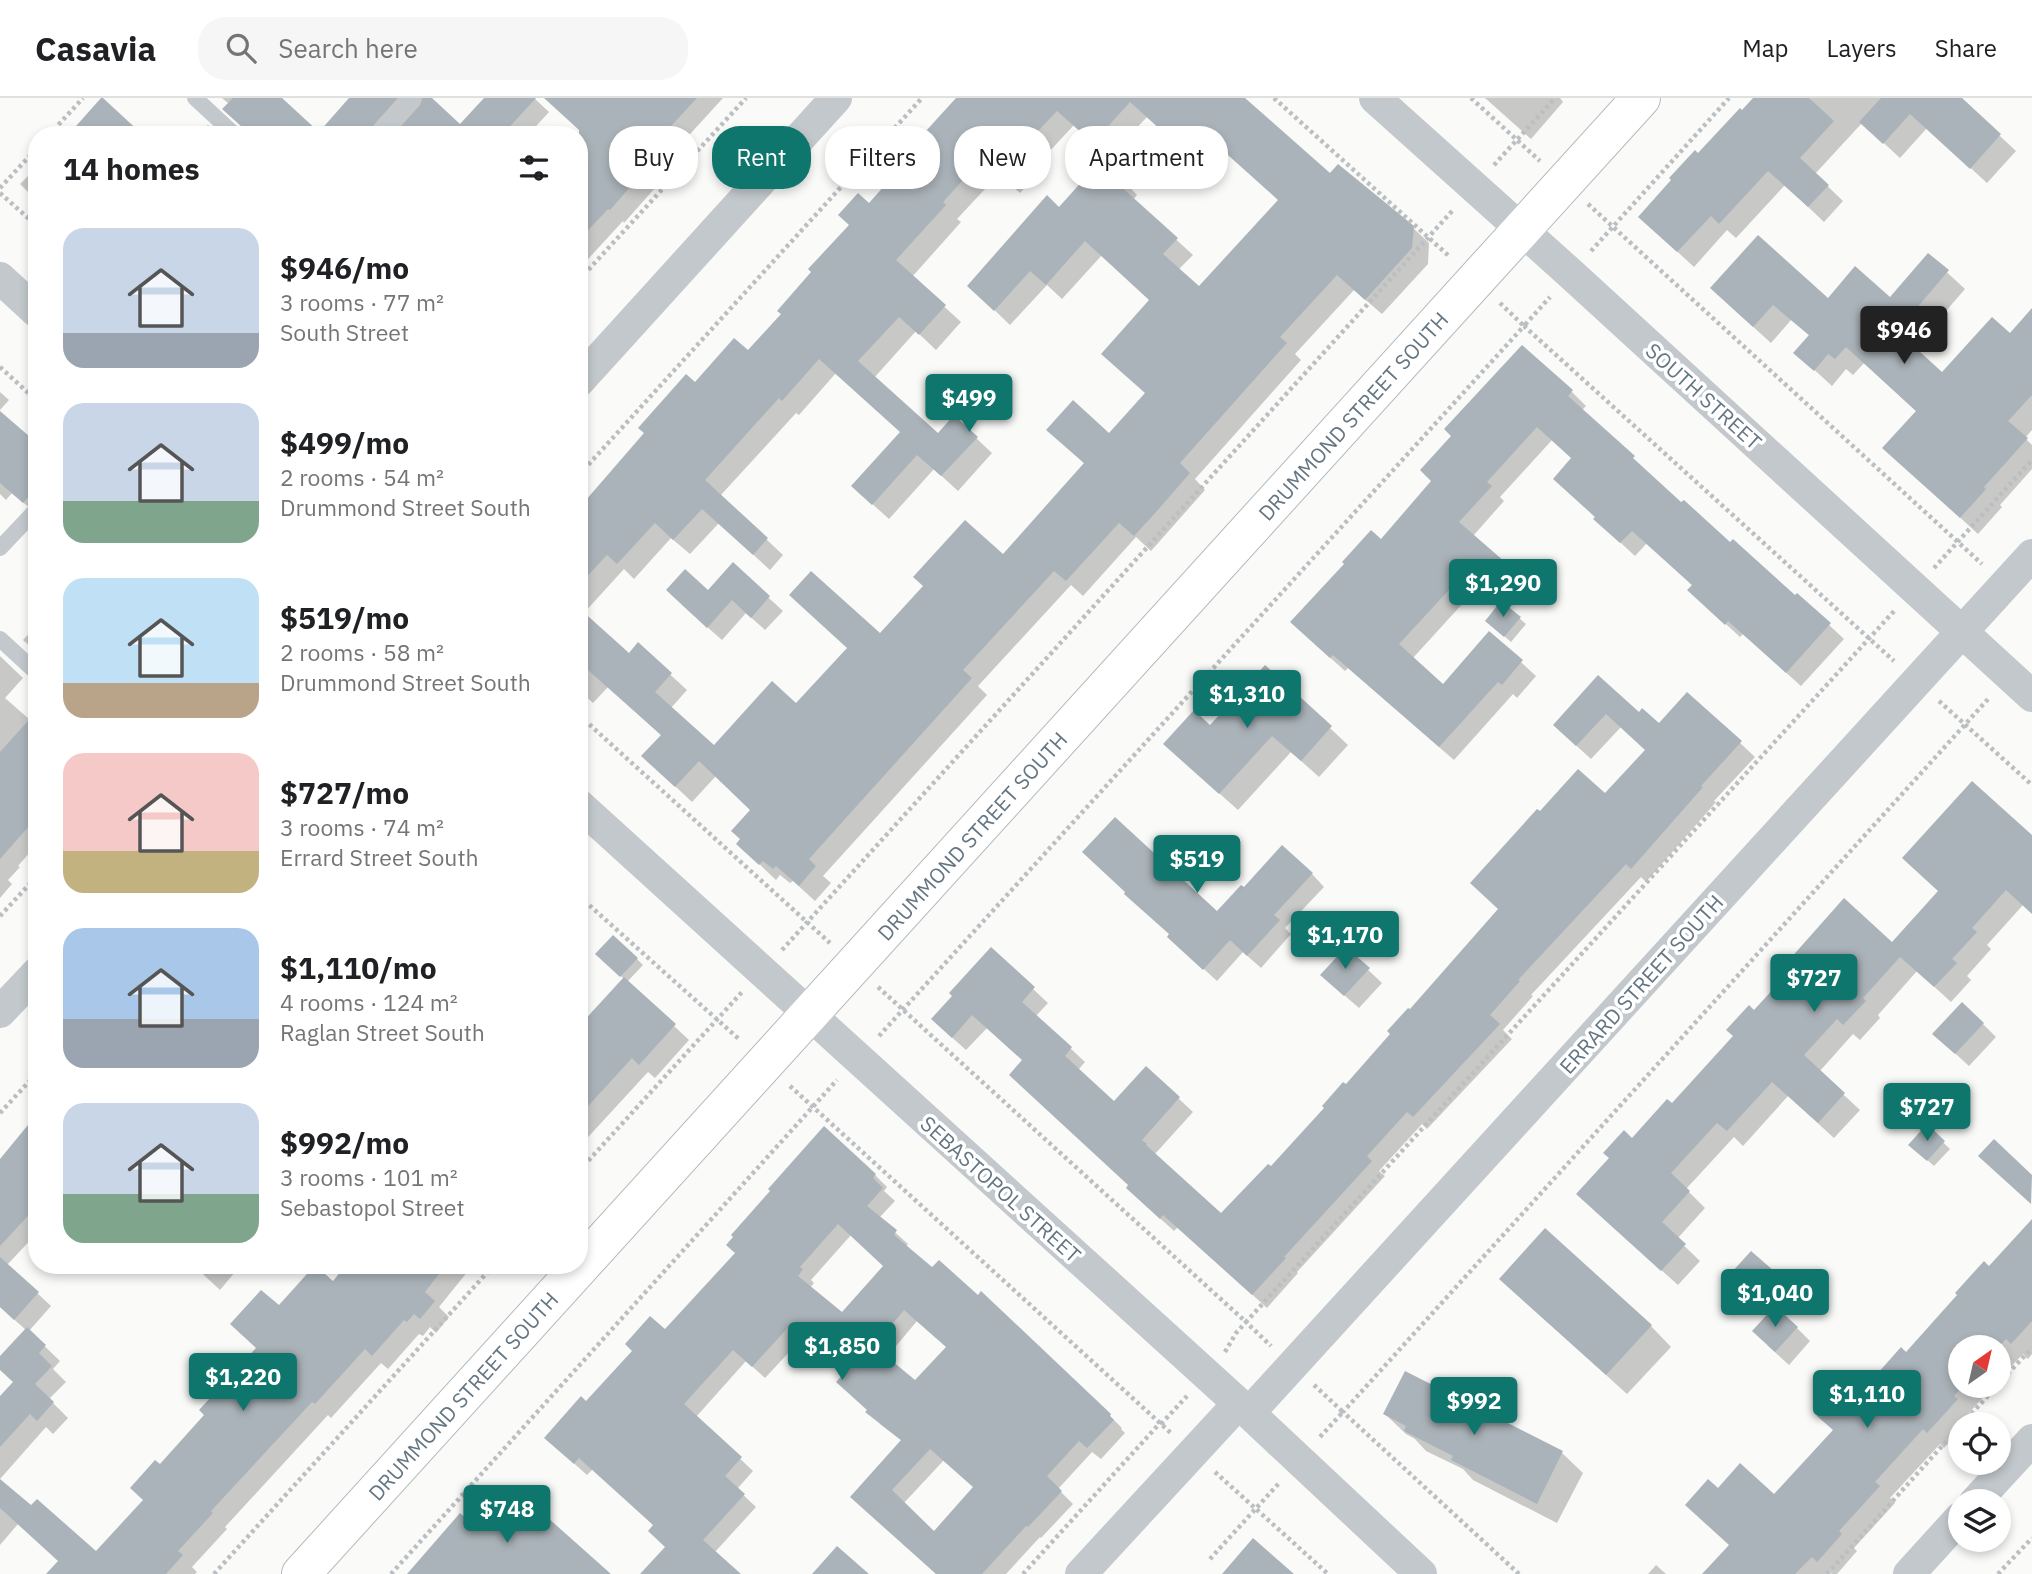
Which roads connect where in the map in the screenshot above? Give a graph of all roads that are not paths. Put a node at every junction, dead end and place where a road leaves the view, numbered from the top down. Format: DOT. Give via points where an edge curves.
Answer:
graph roads {
  1 [pos="195,98"];
  2 [pos="412,98"];
  3 [pos="836,98"];
  4 [pos="1374,98"];
  5 [pos="1641,98"];
  6 [pos="225,126"];
  7 [pos="387,126"];
  8 [pos="1521,230"];
  9 [pos="0,278"];
  10 [pos="28,304"];
  11 [pos="588,371"];
  12 [pos="28,518"];
  13 [pos="0,548"];
  14 [pos="2032,555"];
  15 [pos="1962,632"];
  16 [pos="0,639"];
  17 [pos="28,665"];
  18 [pos="2032,696"];
  19 [pos="588,814"];
  20 [pos="28,982"];
  21 [pos="0,1012"];
  22 [pos="810,1014"];
  23 [pos="588,1258"];
  24 [pos="573,1274"];
  25 [pos="1244,1408"];
  26 [pos="2032,1440"];
  27 [pos="1987,1489"];
  28 [pos="1948,1531"];
  29 [pos="301,1574"];
  30 [pos="1081,1574"];
  31 [pos="1421,1574"];
  32 [pos="1909,1574"];
  1 -- 6 [label="lane"];
  2 -- 7 [label="lane"];
  3 -- 11 [label="street"];
  4 -- 8 [label="street, SOUTH STREET"];
  5 -- 8 [label="main road, DRUMMOND STREET SOUTH"];
  8 -- 15 [label="street, SOUTH STREET"];
  8 -- 22 [label="main road, DRUMMOND STREET SOUTH"];
  9 -- 10 [label="street"];
  12 -- 13 [label="lane"];
  14 -- 15 [label="street, ERRARD STREET SOUTH"];
  15 -- 18 [label="street, SOUTH STREET"];
  15 -- 25 [label="street, ERRARD STREET SOUTH"];
  16 -- 17 [label="lane"];
  19 -- 22 [label="street, SEBASTOPOL STREET"];
  20 -- 21 [label="street"];
  22 -- 23 [label="main road, DRUMMOND STREET SOUTH"];
  22 -- 25 [label="street, SEBASTOPOL STREET"];
  24 -- 29 [label="main road, DRUMMOND STREET SOUTH"];
  25 -- 30 [label="street, ERRARD STREET SOUTH" via="1193,1453"];
  25 -- 31 [label="street, SEBASTOPOL STREET"];
  26 -- 27 [label="street"];
  28 -- 32 [label="street"];
}
